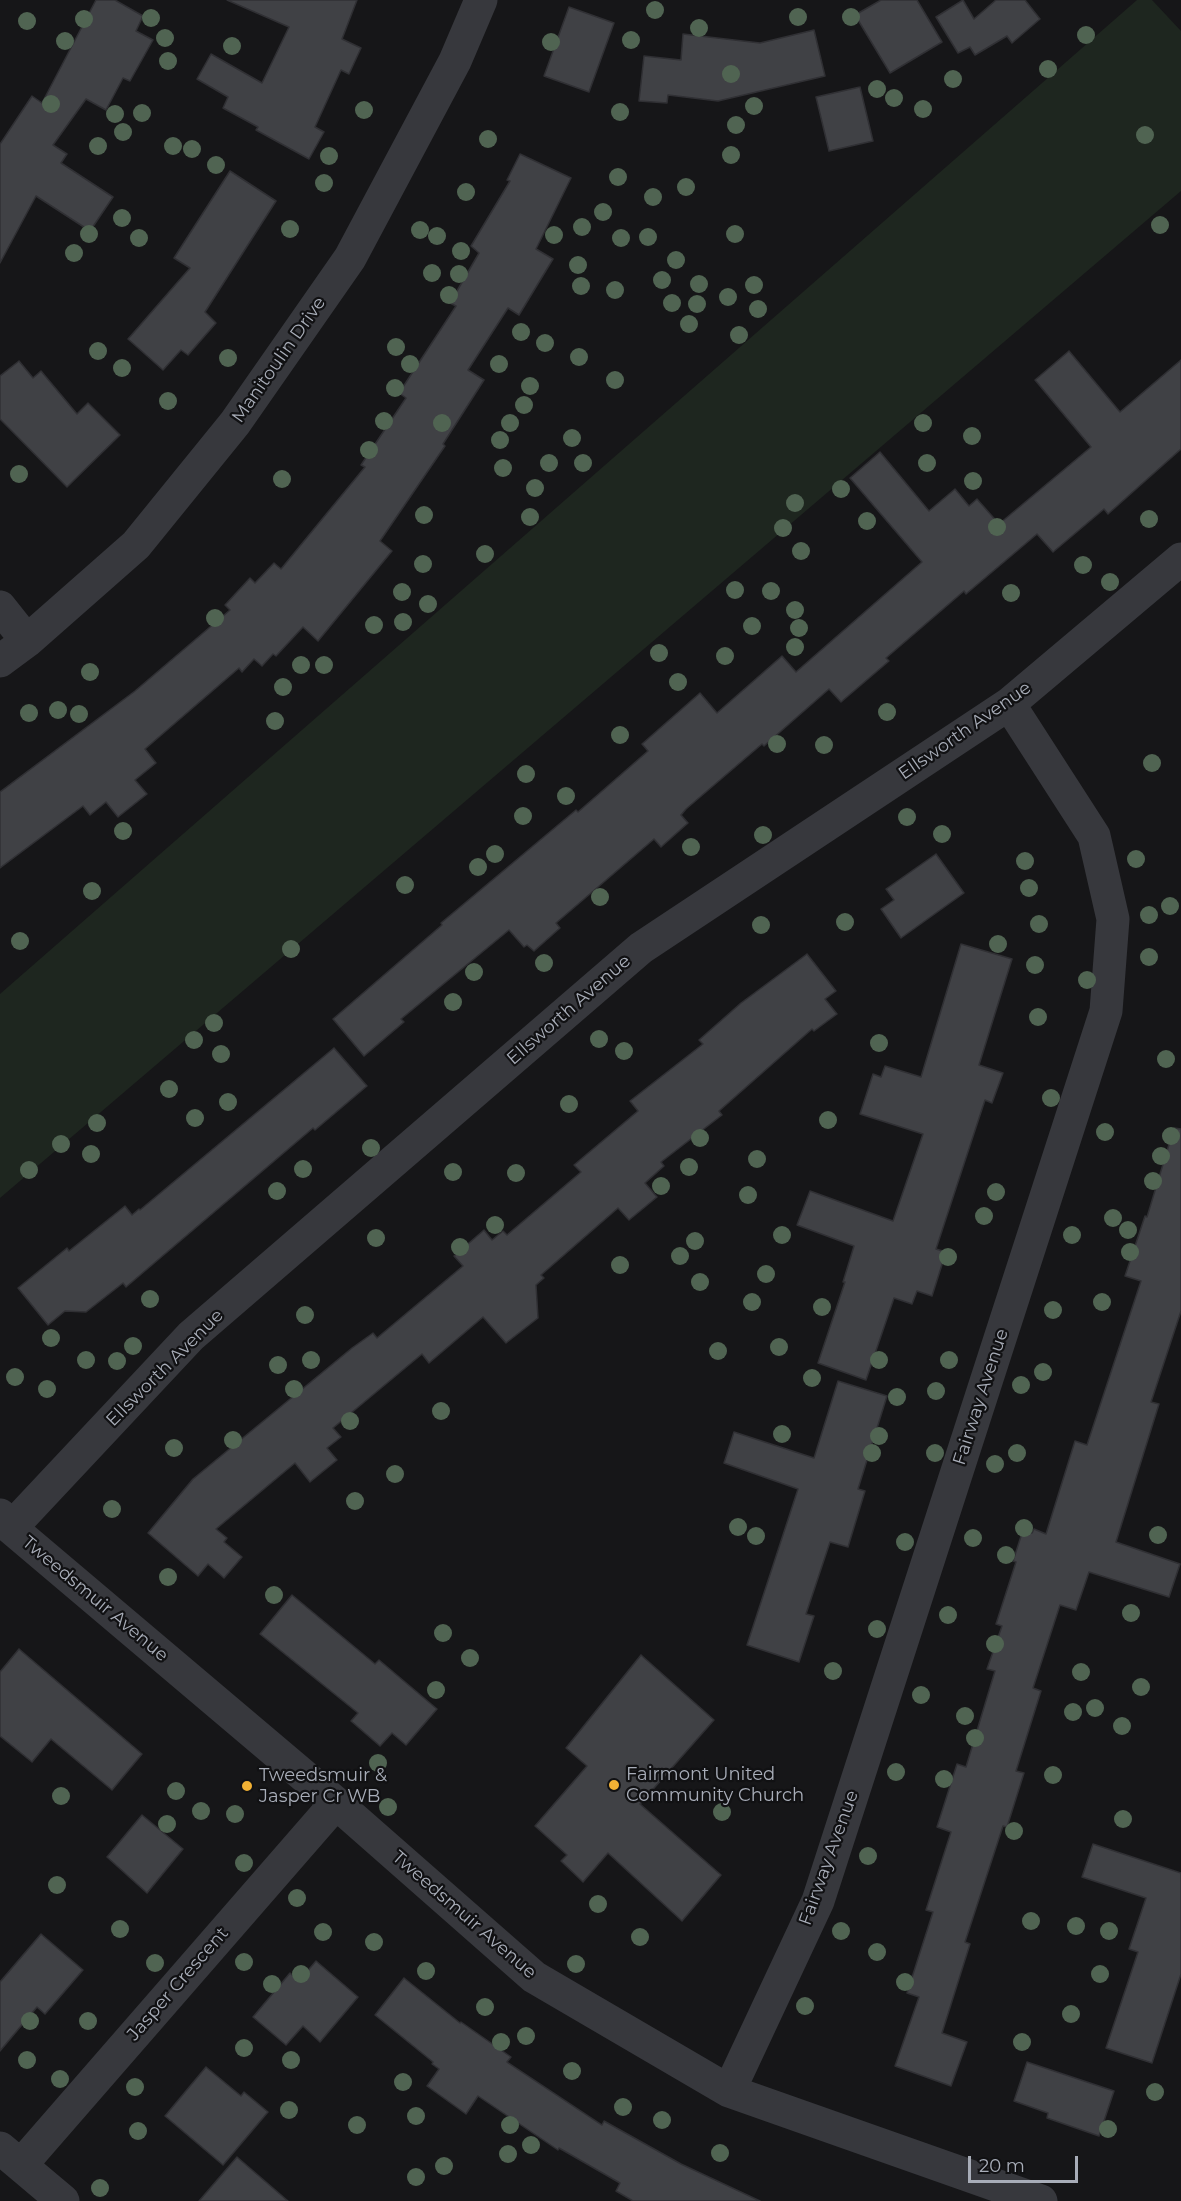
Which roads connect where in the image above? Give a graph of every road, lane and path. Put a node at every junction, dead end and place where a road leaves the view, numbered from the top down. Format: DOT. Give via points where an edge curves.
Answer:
graph roads {
  1 [pos="481,0"];
  2 [pos="1181,559"];
  3 [pos="0,607"];
  4 [pos="27,641"];
  5 [pos="0,661"];
  6 [pos="1009,704"];
  7 [pos="5,1521"];
  8 [pos="336,1803"];
  9 [pos="729,2091"];
  10 [pos="10,2156"];
  11 [pos="63,2201"];
  12 [pos="1041,2201"];
  1 -- 4 [label="street, Manitoulin Drive" via="455,61 350,258 235,423 136,545"];
  2 -- 6 [label="street, Ellsworth Avenue"];
  3 -- 4 [label="street"];
  4 -- 5 [label="street, Manitoulin Drive"];
  6 -- 7 [label="street, Ellsworth Avenue" via="641,948 191,1336"];
  6 -- 9 [label="street, Fairway Avenue" via="1094,836 1113,919 1106,1011 818,1900"];
  7 -- 8 [label="street, Tweedsmuir Avenue"];
  8 -- 9 [label="street, Tweedsmuir Avenue" via="534,1977"];
  8 -- 10 [label="street, Jasper Crescent"];
  9 -- 12 [label="street, Tweedsmuir Avenue"];
  10 -- 11 [label="street, Jasper Crescent"];
}
